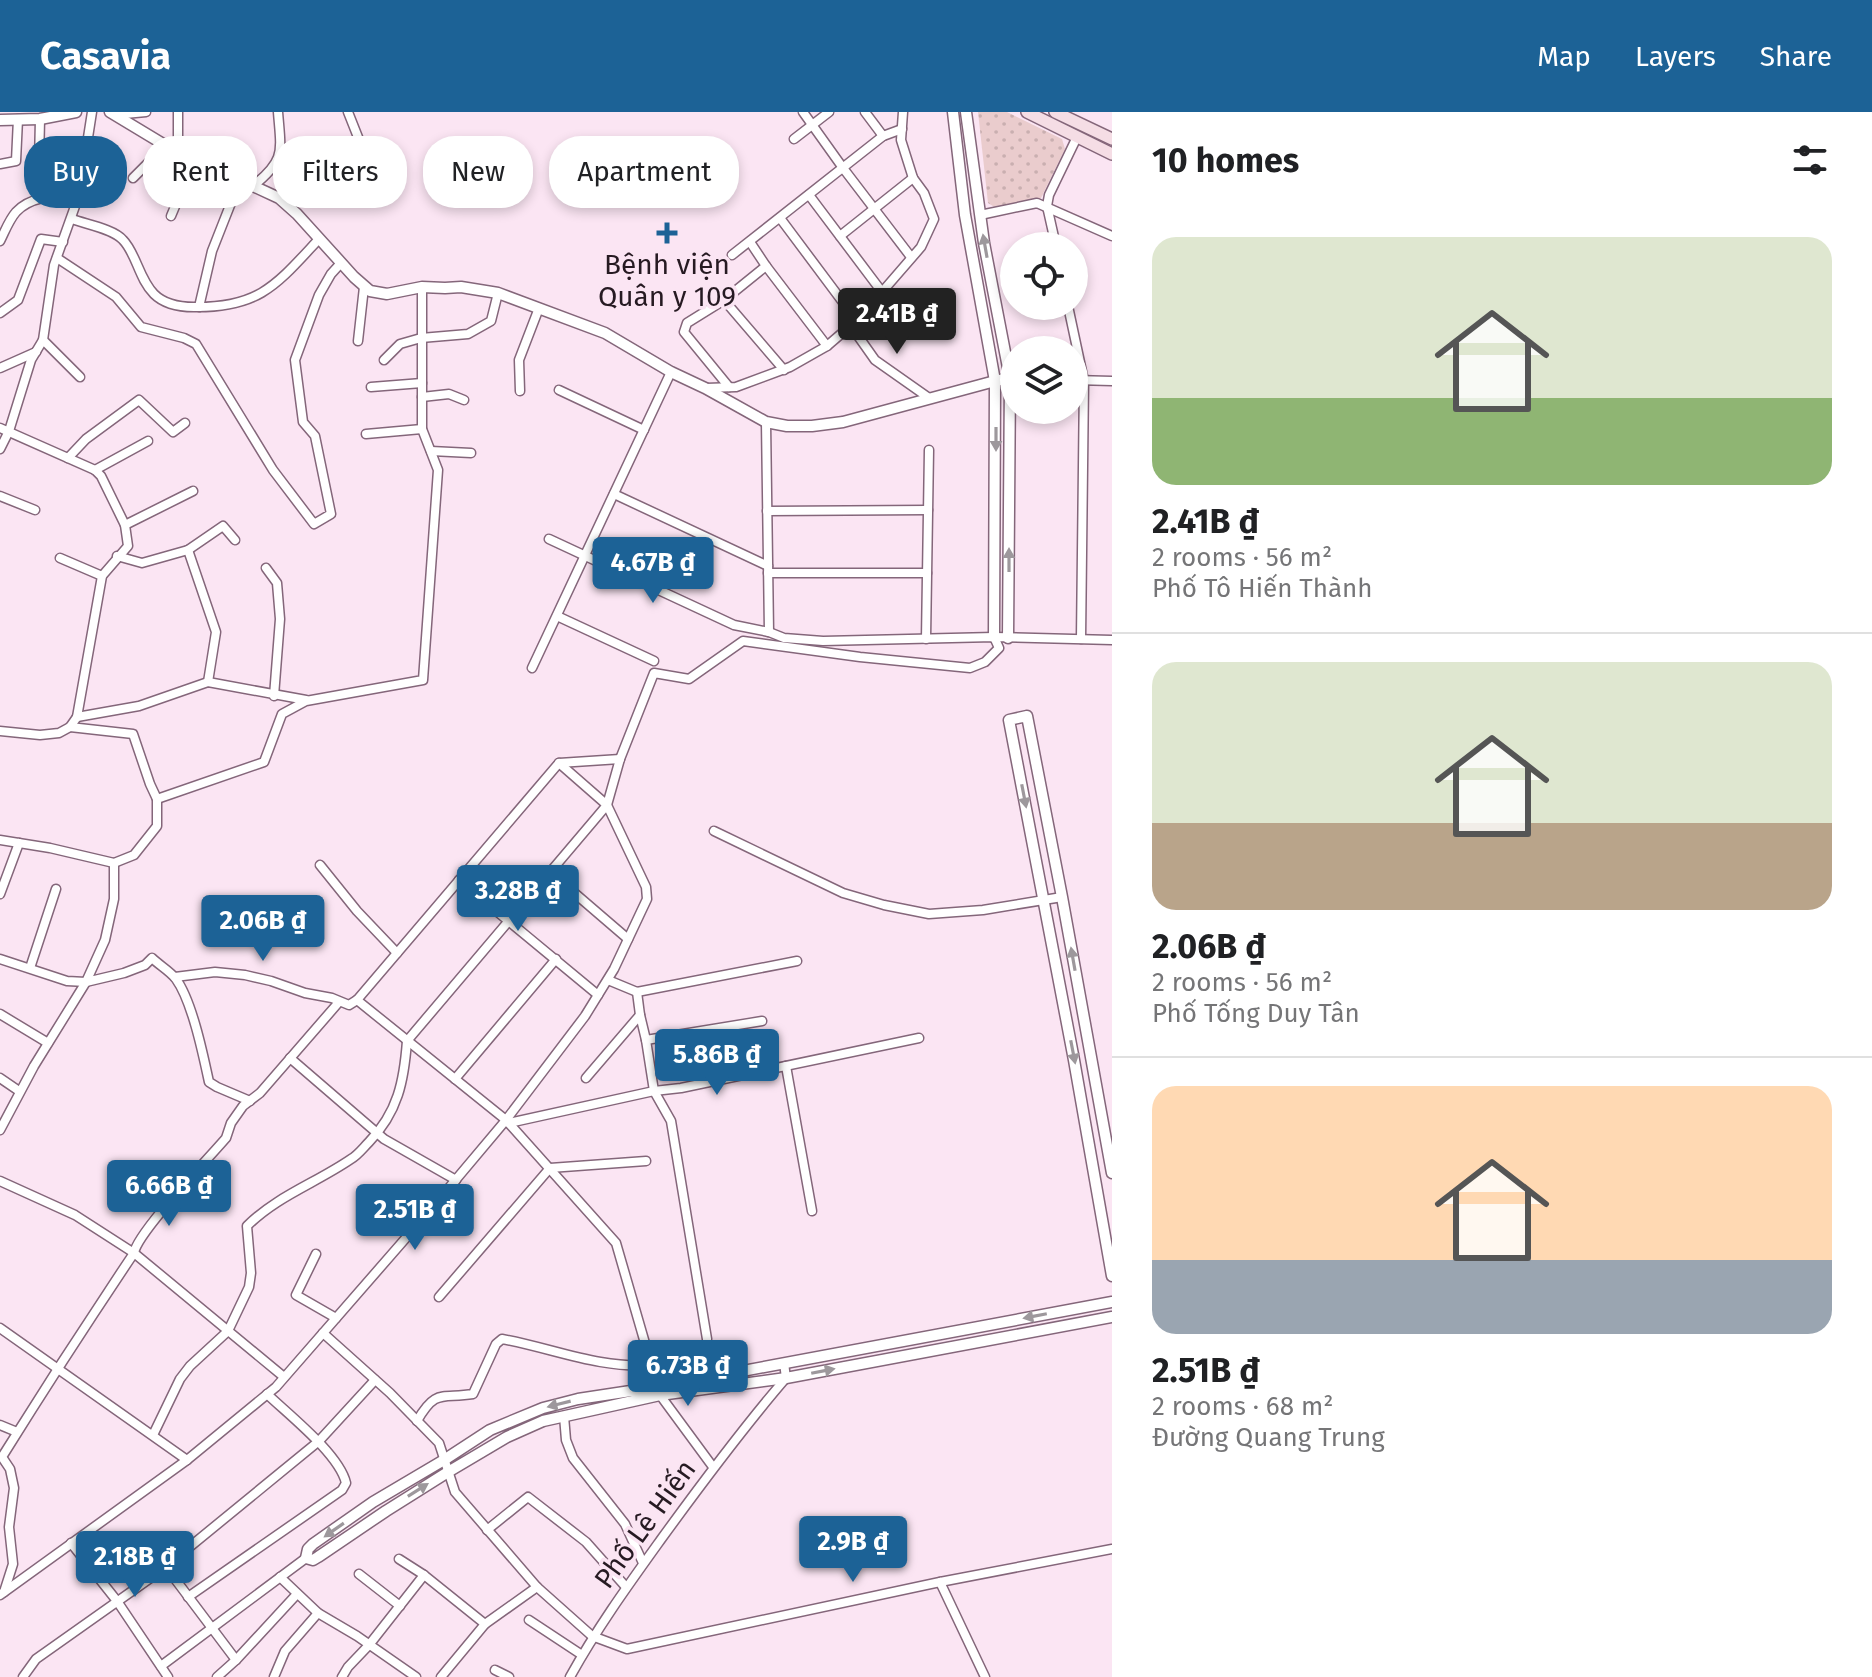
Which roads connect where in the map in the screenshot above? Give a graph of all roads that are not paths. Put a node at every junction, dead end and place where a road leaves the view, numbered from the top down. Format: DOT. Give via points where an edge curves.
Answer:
graph roads {
  1 [pos="76,112"];
  2 [pos="92,112"];
  3 [pos="112,112"];
  4 [pos="146,112"];
  5 [pos="178,112"];
  6 [pos="278,112"];
  7 [pos="348,112"];
  8 [pos="803,112"];
  9 [pos="829,112"];
  10 [pos="865,112"];
  11 [pos="903,112"];
  12 [pos="953,112"];
  13 [pos="966,112"];
  14 [pos="1027,112"];
  15 [pos="1055,112"];
  16 [pos="125,113"];
  17 [pos="18,119"];
  18 [pos="40,119"];
  19 [pos="0,120"];
  20 [pos="813,125"];
  21 [pos="902,129"];
  22 [pos="40,136"];
  23 [pos="88,136"];
  24 [pos="151,136"];
  25 [pos="178,136"];
  26 [pos="280,136"];
  27 [pos="358,136"];
  28 [pos="883,136"];
  29 [pos="1077,137"];
  30 [pos="794,139"];
  31 [pos="1112,139"];
  32 [pos="1112,154"];
  33 [pos="0,164"];
  34 [pos="143,168"];
  35 [pos="273,168"];
  36 [pos="843,168"];
  37 [pos="133,178"];
  38 [pos="913,178"];
  39 [pos="257,182"];
  40 [pos="257,188"];
  41 [pos="809,195"];
  42 [pos="24,205"];
  43 [pos="1047,206"];
  44 [pos="75,208"];
  45 [pos="174,208"];
  46 [pos="229,208"];
  47 [pos="875,210"];
  48 [pos="980,215"];
  49 [pos="171,216"];
  50 [pos="780,218"];
  51 [pos="72,219"];
  52 [pos="1053,232"];
  53 [pos="840,236"];
  54 [pos="1112,236"];
  55 [pos="319,239"];
  56 [pos="0,241"];
  57 [pos="63,242"];
  58 [pos="750,242"];
  59 [pos="732,255"];
  60 [pos="911,257"];
  61 [pos="57,258"];
  62 [pos="341,263"];
  63 [pos="766,266"];
  64 [pos="364,287"];
  65 [pos="422,287"];
  66 [pos="882,292"];
  67 [pos="498,293"];
  68 [pos="724,300"];
  69 [pos="199,307"];
  70 [pos="539,308"];
  71 [pos="0,313"];
  72 [pos="854,324"];
  73 [pos="1004,336"];
  74 [pos="421,338"];
  75 [pos="43,340"];
  76 [pos="358,341"];
  77 [pos="827,346"];
  78 [pos="36,352"];
  79 [pos="384,360"];
  80 [pos="0,368"];
  81 [pos="784,370"];
  82 [pos="671,372"];
  83 [pos="80,377"];
  84 [pos="1000,380"];
  85 [pos="995,381"];
  86 [pos="1088,381"];
  87 [pos="1112,381"];
  88 [pos="422,383"];
  89 [pos="371,387"];
  90 [pos="729,387"];
  91 [pos="705,388"];
  92 [pos="559,390"];
  93 [pos="520,391"];
  94 [pos="422,397"];
  95 [pos="929,398"];
  96 [pos="464,400"];
  97 [pos="766,422"];
  98 [pos="185,423"];
  99 [pos="1011,424"];
  100 [pos="1084,424"];
  101 [pos="422,429"];
  102 [pos="4,430"];
  103 [pos="644,430"];
  104 [pos="366,434"];
  105 [pos="148,441"];
  106 [pos="0,449"];
  107 [pos="929,450"];
  108 [pos="431,451"];
  109 [pos="471,453"];
  110 [pos="68,458"];
  111 [pos="95,470"];
  112 [pos="193,491"];
  113 [pos="614,494"];
  114 [pos="0,496"];
  115 [pos="35,510"];
  116 [pos="928,510"];
  117 [pos="767,511"];
  118 [pos="125,525"];
  119 [pos="549,539"];
  120 [pos="235,540"];
  121 [pos="188,550"];
  122 [pos="117,556"];
  123 [pos="585,556"];
  124 [pos="60,558"];
  125 [pos="266,568"];
  126 [pos="768,570"];
  127 [pos="927,573"];
  128 [pos="102,576"];
  129 [pos="557,616"];
  130 [pos="769,632"];
  131 [pos="1008,638"];
  132 [pos="926,639"];
  133 [pos="1081,639"];
  134 [pos="1112,640"];
  135 [pos="996,642"];
  136 [pos="654,661"];
  137 [pos="532,668"];
  138 [pos="208,682"];
  139 [pos="274,696"];
  140 [pos="289,698"];
  141 [pos="306,701"];
  142 [pos="282,714"];
  143 [pos="77,717"];
  144 [pos="70,727"];
  145 [pos="0,731"];
  146 [pos="620,759"];
  147 [pos="559,763"];
  148 [pos="157,799"];
  149 [pos="607,805"];
  150 [pos="714,831"];
  151 [pos="0,840"];
  152 [pos="19,843"];
  153 [pos="114,863"];
  154 [pos="320,865"];
  155 [pos="550,872"];
  156 [pos="459,880"];
  157 [pos="56,889"];
  158 [pos="0,894"];
  159 [pos="1062,897"];
  160 [pos="1044,900"];
  161 [pos="508,920"];
  162 [pos="628,939"];
  163 [pos="397,953"];
  164 [pos="0,959"];
  165 [pos="556,959"];
  166 [pos="797,961"];
  167 [pos="30,968"];
  168 [pos="175,977"];
  169 [pos="608,980"];
  170 [pos="86,982"];
  171 [pos="637,992"];
  172 [pos="598,995"];
  173 [pos="357,1000"];
  174 [pos="339,1002"];
  175 [pos="0,1014"];
  176 [pos="640,1015"];
  177 [pos="762,1021"];
  178 [pos="919,1038"];
  179 [pos="646,1040"];
  180 [pos="407,1041"];
  181 [pos="48,1043"];
  182 [pos="290,1058"];
  183 [pos="786,1066"];
  184 [pos="0,1078"];
  185 [pos="586,1078"];
  186 [pos="455,1079"];
  187 [pos="19,1091"];
  188 [pos="654,1091"];
  189 [pos="250,1101"];
  190 [pos="508,1122"];
  191 [pos="0,1130"];
  192 [pos="378,1133"];
  193 [pos="646,1161"];
  194 [pos="550,1168"];
  195 [pos="1112,1173"];
  196 [pos="456,1180"];
  197 [pos="0,1181"];
  198 [pos="812,1211"];
  199 [pos="134,1253"];
  200 [pos="316,1254"];
  201 [pos="1112,1276"];
  202 [pos="439,1297"];
  203 [pos="1112,1302"];
  204 [pos="1112,1317"];
  205 [pos="336,1318"];
  206 [pos="0,1328"];
  207 [pos="228,1331"];
  208 [pos="323,1333"];
  209 [pos="707,1339"];
  210 [pos="784,1363"];
  211 [pos="651,1365"];
  212 [pos="57,1368"];
  213 [pos="284,1377"];
  214 [pos="786,1378"];
  215 [pos="375,1380"];
  216 [pos="658,1391"];
  217 [pos="267,1394"];
  218 [pos="564,1416"];
  219 [pos="417,1421"];
  220 [pos="0,1425"];
  221 [pos="17,1432"];
  222 [pos="153,1435"];
  223 [pos="319,1441"];
  224 [pos="187,1460"];
  225 [pos="444,1460"];
  226 [pos="713,1467"];
  227 [pos="448,1472"];
  228 [pos="487,1530"];
  229 [pos="71,1543"];
  230 [pos="1112,1549"];
  231 [pos="306,1558"];
  232 [pos="399,1559"];
  233 [pos="643,1563"];
  234 [pos="166,1567"];
  235 [pos="359,1574"];
  236 [pos="424,1575"];
  237 [pos="280,1577"];
  238 [pos="940,1582"];
  239 [pos="537,1587"];
  240 [pos="626,1587"];
  241 [pos="2,1594"];
  242 [pos="297,1594"];
  243 [pos="188,1597"];
  244 [pos="117,1601"];
  245 [pos="400,1606"];
  246 [pos="318,1613"];
  247 [pos="529,1620"];
  248 [pos="485,1624"];
  249 [pos="211,1629"];
  250 [pos="592,1636"];
  251 [pos="369,1645"];
  252 [pos="582,1655"];
  253 [pos="236,1660"];
  254 [pos="161,1666"];
  255 [pos="495,1670"];
  256 [pos="23,1677"];
  257 [pos="168,1677"];
  258 [pos="217,1677"];
  259 [pos="274,1677"];
  260 [pos="342,1677"];
  261 [pos="416,1677"];
  262 [pos="441,1677"];
  263 [pos="509,1677"];
  264 [pos="570,1677"];
  265 [pos="985,1677"];
  1 -- 18 [label="street"];
  2 -- 23 [label="street"];
  3 -- 16 [label="street"];
  3 -- 24 [label="street"];
  4 -- 16 [label="street"];
  5 -- 25 [label="street"];
  6 -- 26 [label="street"];
  7 -- 27 [label="street"];
  8 -- 20 [label="street"];
  9 -- 20 [label="street"];
  10 -- 28 [label="street"];
  11 -- 21 [label="street"];
  12 -- 85 [label="street" via="965,215"];
  13 -- 48 [label="street"];
  14 -- 29 [label="main road"];
  15 -- 31 [label="main road"];
  17 -- 18 [label="street"];
  17 -- 19 [label="street"];
  17 -- 33 [label="street" via="16,161"];
  18 -- 22 [label="street"];
  20 -- 30 [label="street"];
  20 -- 36 [label="street"];
  21 -- 28 [label="street"];
  21 -- 38 [label="street"];
  28 -- 36 [label="street"];
  29 -- 32 [label="main road"];
  29 -- 43 [label="street"];
  34 -- 37 [label="street"];
  35 -- 39 [label="street"];
  36 -- 41 [label="street"];
  36 -- 47 [label="street"];
  38 -- 47 [label="street"];
  38 -- 60 [label="street" via="934,219"];
  40 -- 55 [label="street" via="279,198"];
  41 -- 50 [label="street"];
  41 -- 53 [label="street"];
  42 -- 56 [label="street"];
  43 -- 48 [label="street" via="1037,203"];
  43 -- 52 [label="street"];
  43 -- 54 [label="street"];
  44 -- 51 [label="street"];
  45 -- 49 [label="street"];
  46 -- 69 [label="street"];
  47 -- 53 [label="street"];
  47 -- 60 [label="street"];
  73 -- 48 [label="street, one-way"];
  50 -- 58 [label="street"];
  50 -- 72 [label="street"];
  51 -- 57 [label="street"];
  51 -- 69 [label="street" via="125,241 141,276 165,302"];
  53 -- 66 [label="street"];
  55 -- 62 [label="street"];
  55 -- 69 [label="street" via="270,289 252,299"];
  57 -- 61 [label="street"];
  57 -- 71 [label="street" via="41,239 18,300"];
  58 -- 59 [label="street"];
  58 -- 63 [label="street"];
  60 -- 66 [label="street"];
  61 -- 62 [label="street" via="116,297 141,327 196,344 273,470 314,524 331,514 315,436 303,422 295,360 319,295"];
  61 -- 75 [label="street"];
  62 -- 64 [label="street"];
  63 -- 68 [label="street"];
  63 -- 77 [label="street"];
  64 -- 65 [label="street" via="387,294"];
  64 -- 76 [label="street"];
  65 -- 67 [label="street"];
  65 -- 74 [label="street"];
  66 -- 72 [label="street"];
  67 -- 70 [label="street"];
  67 -- 74 [label="street" via="491,321 468,334"];
  68 -- 81 [label="street"];
  68 -- 90 [label="street" via="687,323 684,332"];
  70 -- 82 [label="street" via="605,333"];
  70 -- 93 [label="street" via="519,360"];
  72 -- 77 [label="street"];
  72 -- 95 [label="street" via="875,360"];
  74 -- 79 [label="street" via="400,344"];
  74 -- 88 [label="street"];
  75 -- 78 [label="street"];
  75 -- 83 [label="street"];
  77 -- 81 [label="street"];
  78 -- 80 [label="street"];
  78 -- 102 [label="street"];
  81 -- 90 [label="street"];
  82 -- 91 [label="street"];
  82 -- 103 [label="street"];
  84 -- 85 [label="street"];
  85 -- 95 [label="street"];
  85 -- 135 [label="street, one-way"];
  86 -- 87 [label="street"];
  88 -- 89 [label="street"];
  88 -- 94 [label="street"];
  90 -- 91 [label="street"];
  91 -- 97 [label="street"];
  92 -- 103 [label="street"];
  94 -- 96 [label="street" via="449,394"];
  94 -- 101 [label="street"];
  95 -- 97 [label="street" via="843,422"];
  97 -- 117 [label="street"];
  98 -- 110 [label="street" via="173,432 139,400"];
  131 -- 99 [label="street, one-way"];
  100 -- 133 [label="street"];
  101 -- 104 [label="street"];
  101 -- 108 [label="street"];
  102 -- 106 [label="street"];
  102 -- 110 [label="street"];
  103 -- 113 [label="street"];
  105 -- 111 [label="street"];
  107 -- 116 [label="street"];
  108 -- 109 [label="street"];
  108 -- 141 [label="street" via="438,470 423,680"];
  110 -- 111 [label="street"];
  111 -- 118 [label="street"];
  112 -- 118 [label="street"];
  113 -- 123 [label="street"];
  113 -- 126 [label="street"];
  114 -- 115 [label="street"];
  116 -- 117 [label="street"];
  116 -- 127 [label="street"];
  117 -- 126 [label="street"];
  118 -- 122 [label="street" via="128,546"];
  119 -- 123 [label="street"];
  120 -- 121 [label="street" via="223,526"];
  121 -- 122 [label="street" via="142,563"];
  121 -- 138 [label="street" via="216,632"];
  122 -- 128 [label="street"];
  123 -- 129 [label="street"];
  123 -- 130 [label="street" via="734,625"];
  124 -- 128 [label="street"];
  125 -- 139 [label="street" via="277,583 280,619"];
  126 -- 127 [label="street"];
  126 -- 130 [label="street"];
  127 -- 132 [label="street"];
  128 -- 143 [label="street"];
  129 -- 136 [label="street"];
  129 -- 137 [label="street"];
  130 -- 132 [label="street" via="823,641"];
  131 -- 133 [label="street"];
  131 -- 135 [label="street"];
  132 -- 135 [label="street"];
  133 -- 134 [label="street"];
  135 -- 146 [label="street" via="985,662 970,668 743,641 689,679 654,673"];
  138 -- 139 [label="street"];
  138 -- 143 [label="street" via="139,706"];
  139 -- 140 [label="street"];
  140 -- 141 [label="street"];
  140 -- 142 [label="street"];
  141 -- 142 [label="street"];
  142 -- 148 [label="street" via="264,762"];
  143 -- 144 [label="street"];
  144 -- 145 [label="street" via="40,735"];
  144 -- 148 [label="street" via="133,734"];
  146 -- 147 [label="street"];
  146 -- 149 [label="street"];
  147 -- 149 [label="street"];
  147 -- 156 [label="street"];
  148 -- 153 [label="street" via="157,826 134,855"];
  149 -- 155 [label="street"];
  149 -- 162 [label="street" via="646,887 647,899"];
  150 -- 160 [label="street" via="843,893 884,905 929,914"];
  151 -- 152 [label="street"];
  152 -- 153 [label="street"];
  152 -- 158 [label="street"];
  153 -- 170 [label="street" via="114,899 105,940"];
  154 -- 163 [label="street"];
  155 -- 161 [label="street"];
  155 -- 162 [label="street"];
  156 -- 161 [label="street"];
  156 -- 163 [label="street"];
  157 -- 167 [label="street"];
  159 -- 160 [label="street"];
  159 -- 160 [label="street, one-way" via="1027,716 1009,720"];
  195 -- 159 [label="street, one-way"];
  160 -- 201 [label="street, one-way"];
  161 -- 165 [label="street"];
  161 -- 180 [label="street"];
  162 -- 169 [label="street"];
  163 -- 173 [label="street"];
  164 -- 167 [label="street"];
  165 -- 172 [label="street"];
  165 -- 186 [label="street"];
  166 -- 171 [label="street"];
  167 -- 170 [label="street"];
  168 -- 170 [label="street" via="152,958 124,973"];
  168 -- 174 [label="street" via="245,975"];
  168 -- 189 [label="street" via="209,1082"];
  169 -- 171 [label="street"];
  169 -- 172 [label="street"];
  170 -- 181 [label="street"];
  171 -- 176 [label="street"];
  172 -- 190 [label="street"];
  173 -- 174 [label="street" via="349,1005"];
  173 -- 180 [label="street"];
  174 -- 182 [label="street"];
  175 -- 181 [label="street"];
  176 -- 179 [label="street"];
  176 -- 185 [label="street"];
  177 -- 179 [label="street"];
  178 -- 183 [label="street"];
  179 -- 188 [label="street"];
  180 -- 186 [label="street"];
  180 -- 192 [label="street" via="396,1101"];
  181 -- 187 [label="street"];
  182 -- 189 [label="street"];
  182 -- 192 [label="street"];
  183 -- 188 [label="street"];
  183 -- 198 [label="street"];
  184 -- 187 [label="street"];
  186 -- 190 [label="street"];
  187 -- 191 [label="street"];
  188 -- 190 [label="street"];
  188 -- 209 [label="street" via="671,1121"];
  189 -- 199 [label="street" via="226,1138 135,1245"];
  190 -- 194 [label="street"];
  190 -- 196 [label="street"];
  192 -- 196 [label="street"];
  192 -- 207 [label="street" via="353,1158 277,1201 247,1226 249,1287"];
  193 -- 194 [label="street"];
  194 -- 202 [label="street"];
  194 -- 211 [label="street" via="616,1243"];
  196 -- 205 [label="street"];
  197 -- 199 [label="street" via="75,1215"];
  199 -- 207 [label="street"];
  199 -- 212 [label="street"];
  200 -- 205 [label="street" via="296,1295"];
  203 -- 210 [label="street, one-way"];
  214 -- 204 [label="street, one-way"];
  205 -- 208 [label="street"];
  206 -- 212 [label="street"];
  207 -- 213 [label="street"];
  207 -- 222 [label="street" via="180,1379"];
  208 -- 213 [label="street"];
  208 -- 215 [label="street"];
  210 -- 214 [label="street"];
  210 -- 216 [label="street"];
  211 -- 216 [label="street"];
  211 -- 219 [label="street" via="611,1365 502,1339 473,1394 436,1397"];
  212 -- 221 [label="street"];
  212 -- 222 [label="street"];
  213 -- 217 [label="street"];
  214 -- 216 [label="street"];
  214 -- 226 [label="street, Phố Lê Hiến"];
  215 -- 219 [label="street"];
  215 -- 223 [label="street"];
  216 -- 218 [label="street"];
  216 -- 225 [label="street, one-way" via="543,1408 490,1430"];
  216 -- 226 [label="street"];
  217 -- 223 [label="street"];
  217 -- 224 [label="street"];
  218 -- 227 [label="street" via="507,1437"];
  218 -- 233 [label="street" via="573,1458 625,1524"];
  219 -- 225 [label="street" via="439,1443"];
  220 -- 221 [label="street"];
  221 -- 241 [label="street" via="2,1457 14,1488 9,1527 13,1564"];
  222 -- 224 [label="street"];
  223 -- 234 [label="street"];
  223 -- 243 [label="street" via="345,1478 342,1490"];
  224 -- 229 [label="street"];
  225 -- 227 [label="street"];
  225 -- 231 [label="street, one-way" via="325,1536 308,1549"];
  226 -- 233 [label="street, Phố Lê Hiến"];
  227 -- 228 [label="street" via="455,1492"];
  231 -- 227 [label="street, one-way" via="318,1557"];
  228 -- 239 [label="street"];
  228 -- 240 [label="street" via="528,1497 586,1542"];
  229 -- 241 [label="street"];
  229 -- 244 [label="street"];
  230 -- 238 [label="street"];
  231 -- 237 [label="street"];
  232 -- 236 [label="street"];
  233 -- 240 [label="street, Phố Lê Hiến"];
  234 -- 243 [label="street"];
  234 -- 244 [label="street"];
  235 -- 245 [label="street"];
  236 -- 245 [label="street"];
  236 -- 248 [label="street"];
  237 -- 242 [label="street"];
  237 -- 249 [label="street"];
  238 -- 250 [label="street" via="627,1649"];
  238 -- 265 [label="street"];
  239 -- 248 [label="street"];
  239 -- 250 [label="street"];
  240 -- 250 [label="street, Phố Lê Hiến"];
  242 -- 246 [label="street"];
  242 -- 253 [label="street"];
  243 -- 249 [label="street"];
  244 -- 254 [label="street"];
  244 -- 256 [label="street" via="36,1659"];
  245 -- 251 [label="street"];
  246 -- 251 [label="street"];
  246 -- 259 [label="street" via="285,1651"];
  247 -- 252 [label="street"];
  248 -- 262 [label="street"];
  249 -- 253 [label="street"];
  249 -- 254 [label="street"];
  250 -- 252 [label="street, Phố Lê Hiến"];
  251 -- 260 [label="street"];
  251 -- 261 [label="street"];
  252 -- 264 [label="street, Phố Lê Hiến"];
  253 -- 258 [label="street"];
  254 -- 257 [label="street"];
  255 -- 263 [label="street"];
}
